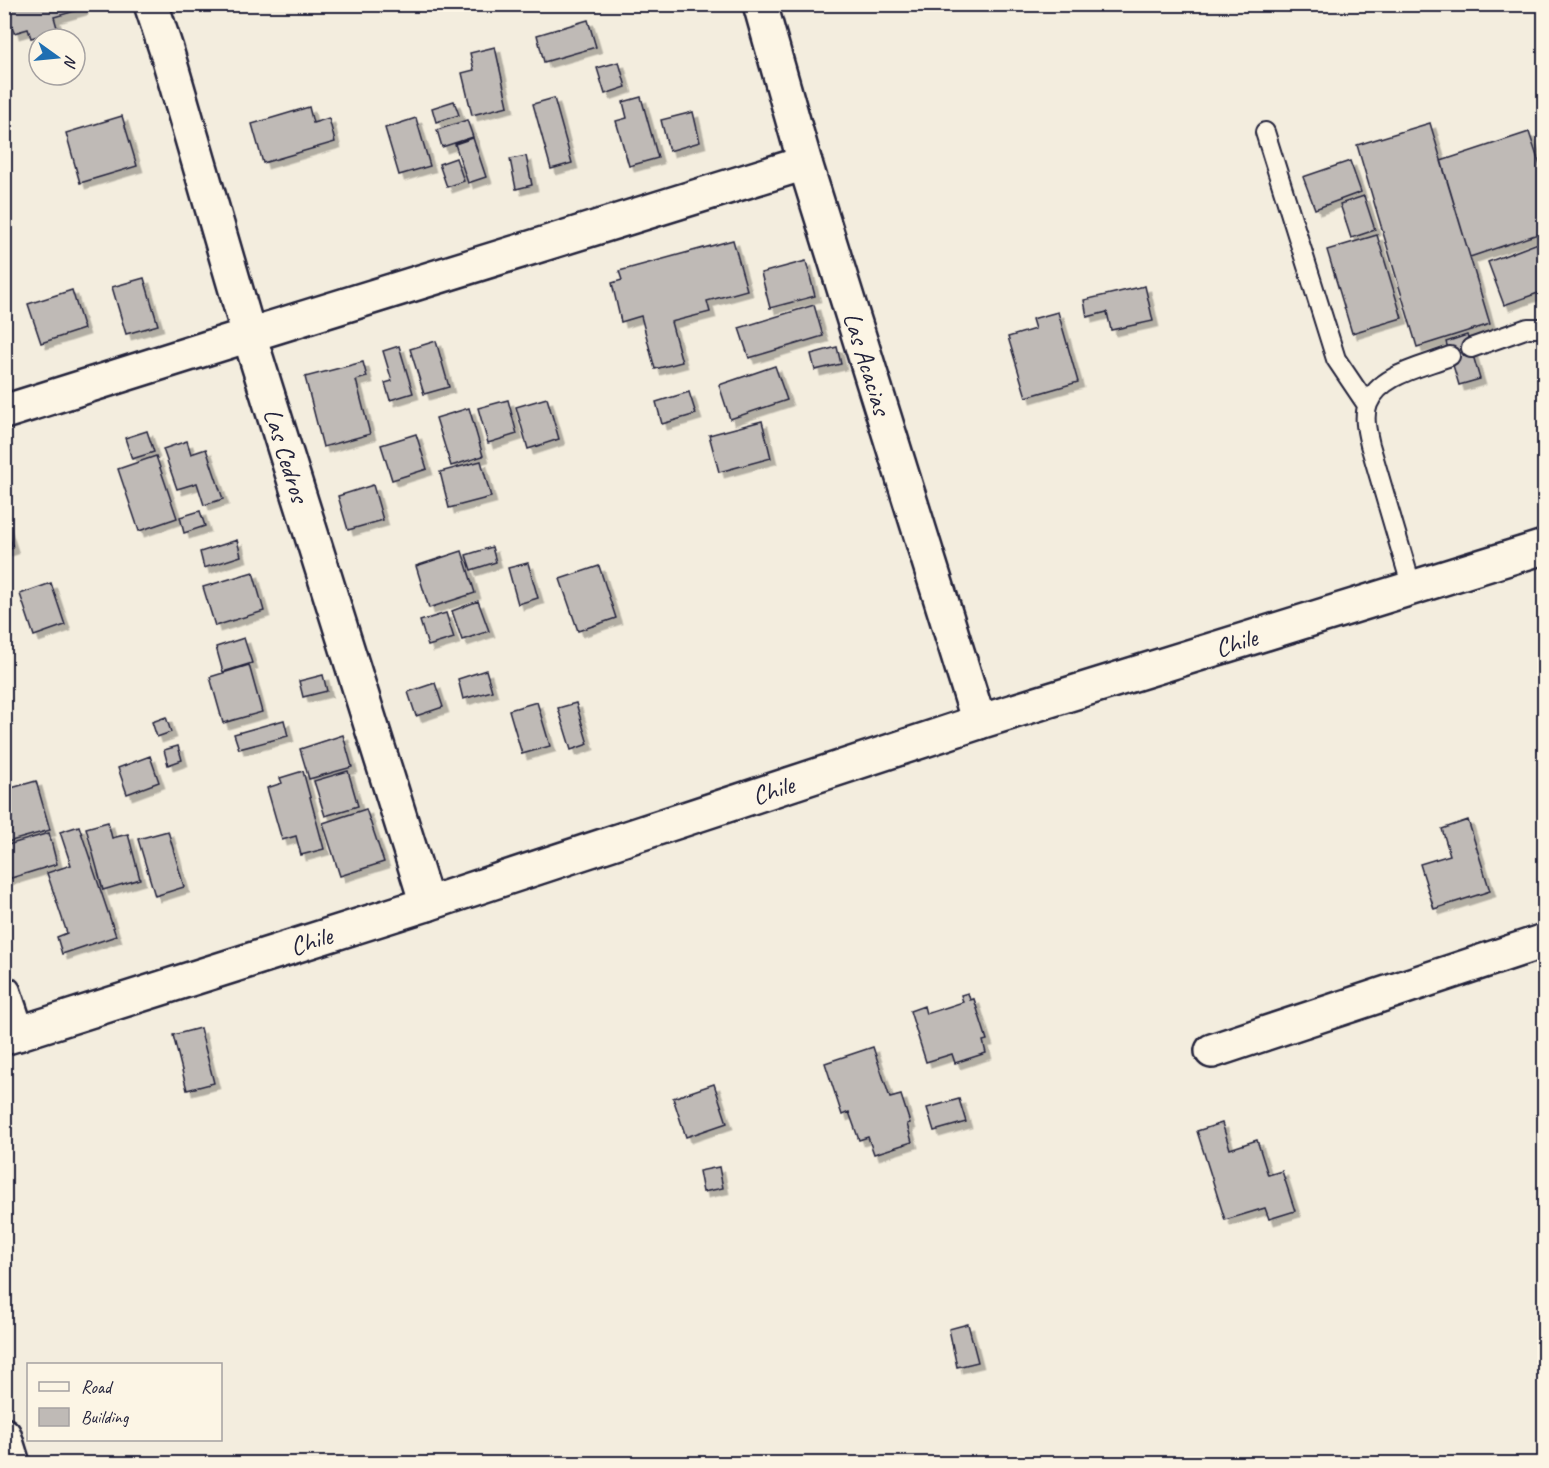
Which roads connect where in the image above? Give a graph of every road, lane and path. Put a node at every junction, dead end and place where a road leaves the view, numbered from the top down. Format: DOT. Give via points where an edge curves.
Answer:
graph roads {
  1 [pos="151,4"];
  2 [pos="760,4"];
  3 [pos="1265,132"];
  4 [pos="805,164"];
  5 [pos="1545,328"];
  6 [pos="249,335"];
  7 [pos="1471,348"];
  8 [pos="1450,356"];
  9 [pos="1367,405"];
  10 [pos="4,412"];
  11 [pos="1545,547"];
  12 [pos="1412,588"];
  13 [pos="980,722"];
  14 [pos="427,904"];
  15 [pos="1545,941"];
  16 [pos="4,993"];
  17 [pos="11,1036"];
  18 [pos="1212,1051"];
  19 [pos="4,1435"];
  20 [pos="13,1464"];
  1 -- 6 [label="street, Las Cedros"];
  2 -- 4 [label="street, Las Acacias"];
  3 -- 9 [label="lane" via="1336,358"];
  4 -- 6 [label="street"];
  4 -- 13 [label="street, Las Acacias"];
  5 -- 7 [label="lane" via="1528,328"];
  6 -- 10 [label="street"];
  6 -- 14 [label="street, Las Cedros"];
  8 -- 9 [label="lane" via="1393,378 1377,388"];
  9 -- 12 [label="lane" via="1365,422 1370,446"];
  11 -- 12 [label="street, Chile"];
  12 -- 13 [label="street, Chile"];
  13 -- 14 [label="street, Chile"];
  14 -- 17 [label="street, Chile"];
  15 -- 18 [label="street"];
  16 -- 17 [label="street"];
  19 -- 20 [label="street"];
}
